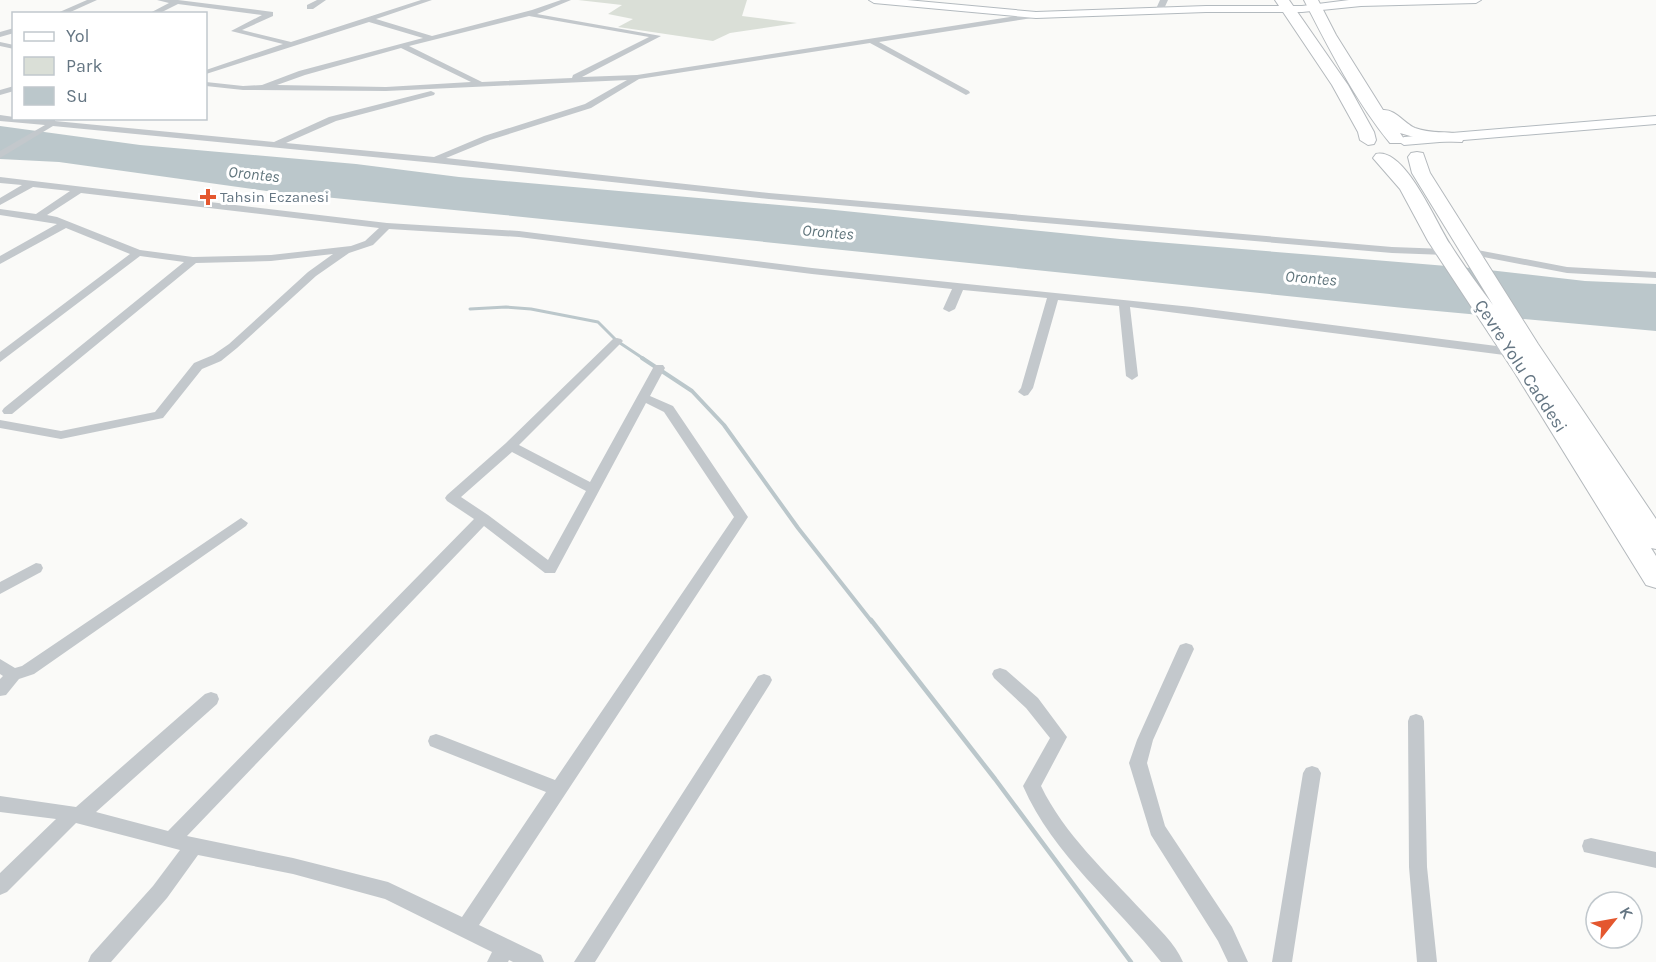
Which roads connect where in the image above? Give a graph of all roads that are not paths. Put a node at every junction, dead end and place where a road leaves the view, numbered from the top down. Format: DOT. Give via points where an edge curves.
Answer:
graph roads {
  1 [pos="93,0"];
  2 [pos="161,0"];
  3 [pos="231,0"];
  4 [pos="322,0"];
  5 [pos="428,0"];
  6 [pos="567,0"];
  7 [pos="874,0"];
  8 [pos="1164,0"];
  9 [pos="1274,0"];
  10 [pos="1475,0"];
  11 [pos="174,3"];
  12 [pos="1313,3"];
  13 [pos="1286,4"];
  14 [pos="217,7"];
  15 [pos="310,7"];
  16 [pos="1206,9"];
  17 [pos="1159,11"];
  18 [pos="63,12"];
  19 [pos="155,12"];
  20 [pos="528,14"];
  21 [pos="1036,15"];
  22 [pos="371,20"];
  23 [pos="433,38"];
  24 [pos="872,41"];
  25 [pos="293,44"];
  26 [pos="402,46"];
  27 [pos="207,72"];
  28 [pos="637,77"];
  29 [pos="568,81"];
  30 [pos="207,84"];
  31 [pos="481,84"];
  32 [pos="263,87"];
  33 [pos="445,87"];
  34 [pos="966,93"];
  35 [pos="1372,105"];
  36 [pos="25,120"];
  37 [pos="1656,120"];
  38 [pos="50,122"];
  39 [pos="1656,129"];
  40 [pos="1456,138"];
  41 [pos="1368,140"];
  42 [pos="1400,140"];
  43 [pos="277,144"];
  44 [pos="0,155"];
  45 [pos="1418,156"];
  46 [pos="1382,158"];
  47 [pos="435,160"];
  48 [pos="0,180"];
  49 [pos="33,183"];
  50 [pos="80,189"];
  51 [pos="0,202"];
  52 [pos="0,212"];
  53 [pos="39,216"];
  54 [pos="65,224"];
  55 [pos="387,226"];
  56 [pos="346,250"];
  57 [pos="138,253"];
  58 [pos="1448,255"];
  59 [pos="1475,256"];
  60 [pos="193,260"];
  61 [pos="0,261"];
  62 [pos="1656,275"];
  63 [pos="959,286"];
  64 [pos="1053,296"];
  65 [pos="1124,303"];
  66 [pos="949,309"];
  67 [pos="617,341"];
  68 [pos="1516,346"];
  69 [pos="0,358"];
  70 [pos="659,368"];
  71 [pos="1132,376"];
  72 [pos="1024,392"];
  73 [pos="643,397"];
  74 [pos="8,411"];
  75 [pos="0,424"];
  76 [pos="511,446"];
  77 [pos="593,489"];
  78 [pos="483,518"];
  79 [pos="241,523"];
  80 [pos="1656,540"];
  81 [pos="36,568"];
  82 [pos="1656,578"];
  83 [pos="0,589"];
  84 [pos="1186,650"];
  85 [pos="6,670"];
  86 [pos="1000,674"];
  87 [pos="764,680"];
  88 [pos="0,690"];
  89 [pos="211,699"];
  90 [pos="1416,721"];
  91 [pos="436,741"];
  92 [pos="1312,773"];
  93 [pos="560,790"];
  94 [pos="0,804"];
  95 [pos="76,815"];
  96 [pos="171,840"];
  97 [pos="194,846"];
  98 [pos="1591,846"];
  99 [pos="1656,860"];
  100 [pos="0,886"];
  101 [pos="465,929"];
  102 [pos="501,955"];
  103 [pos="98,962"];
  104 [pos="534,962"];
  105 [pos="584,962"];
  106 [pos="1173,962"];
  107 [pos="1238,962"];
  108 [pos="1282,962"];
  109 [pos="1427,962"];
  1 -- 18 [label="street"];
  2 -- 11 [label="street"];
  3 -- 14 [label="street"];
  4 -- 15 [label="street"];
  5 -- 22 [label="street"];
  6 -- 20 [label="street"];
  7 -- 21 [label="street"];
  8 -- 17 [label="street"];
  9 -- 16 [label="street"];
  10 -- 12 [label="street"];
  11 -- 14 [label="street"];
  11 -- 19 [label="street"];
  12 -- 13 [label="street"];
  12 -- 35 [label="highway, Çevre Yolu Caddesi"];
  13 -- 16 [label="street"];
  13 -- 41 [label="highway, Çevre Yolu Caddesi" via="1340,85"];
  14 -- 25 [label="street" via="270,14 235,31"];
  16 -- 17 [label="street"];
  17 -- 21 [label="street"];
  20 -- 23 [label="street"];
  20 -- 29 [label="street" via="657,36"];
  21 -- 24 [label="street"];
  22 -- 23 [label="street"];
  22 -- 25 [label="street"];
  23 -- 26 [label="street"];
  24 -- 28 [label="street"];
  24 -- 34 [label="street"];
  25 -- 27 [label="street"];
  26 -- 31 [label="street"];
  26 -- 32 [label="street"];
  28 -- 29 [label="street"];
  28 -- 47 [label="street" via="588,106 487,138"];
  29 -- 31 [label="street"];
  30 -- 32 [label="street"];
  31 -- 33 [label="street"];
  32 -- 33 [label="street"];
  33 -- 43 [label="street" via="339,117 298,131"];
  35 -- 40 [label="highway" via="1403,130"];
  35 -- 42 [label="highway, Çevre Yolu Caddesi"];
  36 -- 38 [label="street"];
  37 -- 40 [label="street"];
  38 -- 43 [label="street"];
  38 -- 44 [label="street"];
  39 -- 45 [label="street"];
  40 -- 42 [label="street"];
  41 -- 42 [label="highway"];
  41 -- 46 [label="highway, Çevre Yolu Caddesi" via="1364,142 1365,149"];
  42 -- 45 [label="highway, Çevre Yolu Caddesi" via="1416,147"];
  43 -- 47 [label="street"];
  45 -- 46 [label="highway" via="1407,161"];
  45 -- 59 [label="highway, Çevre Yolu Caddesi" via="1421,172"];
  46 -- 58 [label="highway, Çevre Yolu Caddesi" via="1399,174"];
  47 -- 58 [label="street" via="769,196"];
  48 -- 49 [label="street"];
  49 -- 50 [label="street"];
  49 -- 51 [label="street"];
  50 -- 53 [label="street"];
  50 -- 55 [label="street"];
  52 -- 53 [label="street"];
  53 -- 54 [label="street"];
  54 -- 57 [label="street"];
  54 -- 61 [label="street"];
  55 -- 56 [label="street" via="369,243"];
  55 -- 63 [label="street" via="519,234"];
  56 -- 60 [label="street" via="271,258"];
  56 -- 75 [label="street" via="312,274 233,346 198,366 159,415 61,435"];
  57 -- 60 [label="street"];
  57 -- 69 [label="street"];
  58 -- 68 [label="highway, Çevre Yolu Caddesi"];
  59 -- 62 [label="street" via="1567,270"];
  59 -- 68 [label="highway, Çevre Yolu Caddesi"];
  60 -- 74 [label="street"];
  63 -- 64 [label="street"];
  63 -- 66 [label="street"];
  64 -- 65 [label="street"];
  64 -- 72 [label="street"];
  65 -- 68 [label="street"];
  65 -- 71 [label="street"];
  67 -- 76 [label="street"];
  68 -- 80 [label="highway, Çevre Yolu Caddesi"];
  68 -- 82 [label="highway, Çevre Yolu Caddesi"];
  70 -- 73 [label="street"];
  73 -- 77 [label="street"];
  73 -- 93 [label="street" via="669,409 741,517"];
  76 -- 77 [label="street"];
  76 -- 78 [label="street" via="452,498"];
  77 -- 78 [label="street" via="550,569"];
  78 -- 96 [label="street"];
  79 -- 85 [label="street" via="28,670"];
  81 -- 83 [label="street"];
  84 -- 107 [label="street" via="1138,763 1157,829 1225,934"];
  85 -- 88 [label="street"];
  86 -- 106 [label="street" via="1059,737 1032,786 1038,801 1106,888 1150,931"];
  87 -- 105 [label="street"];
  89 -- 95 [label="street"];
  90 -- 109 [label="street" via="1418,867"];
  91 -- 93 [label="street"];
  92 -- 108 [label="street"];
  93 -- 101 [label="street"];
  94 -- 95 [label="street"];
  95 -- 96 [label="street"];
  95 -- 100 [label="street"];
  96 -- 97 [label="street"];
  97 -- 101 [label="street" via="388,891"];
  97 -- 103 [label="street" via="160,892"];
  98 -- 99 [label="street"];
  101 -- 102 [label="street"];
  102 -- 104 [label="street"];
}
